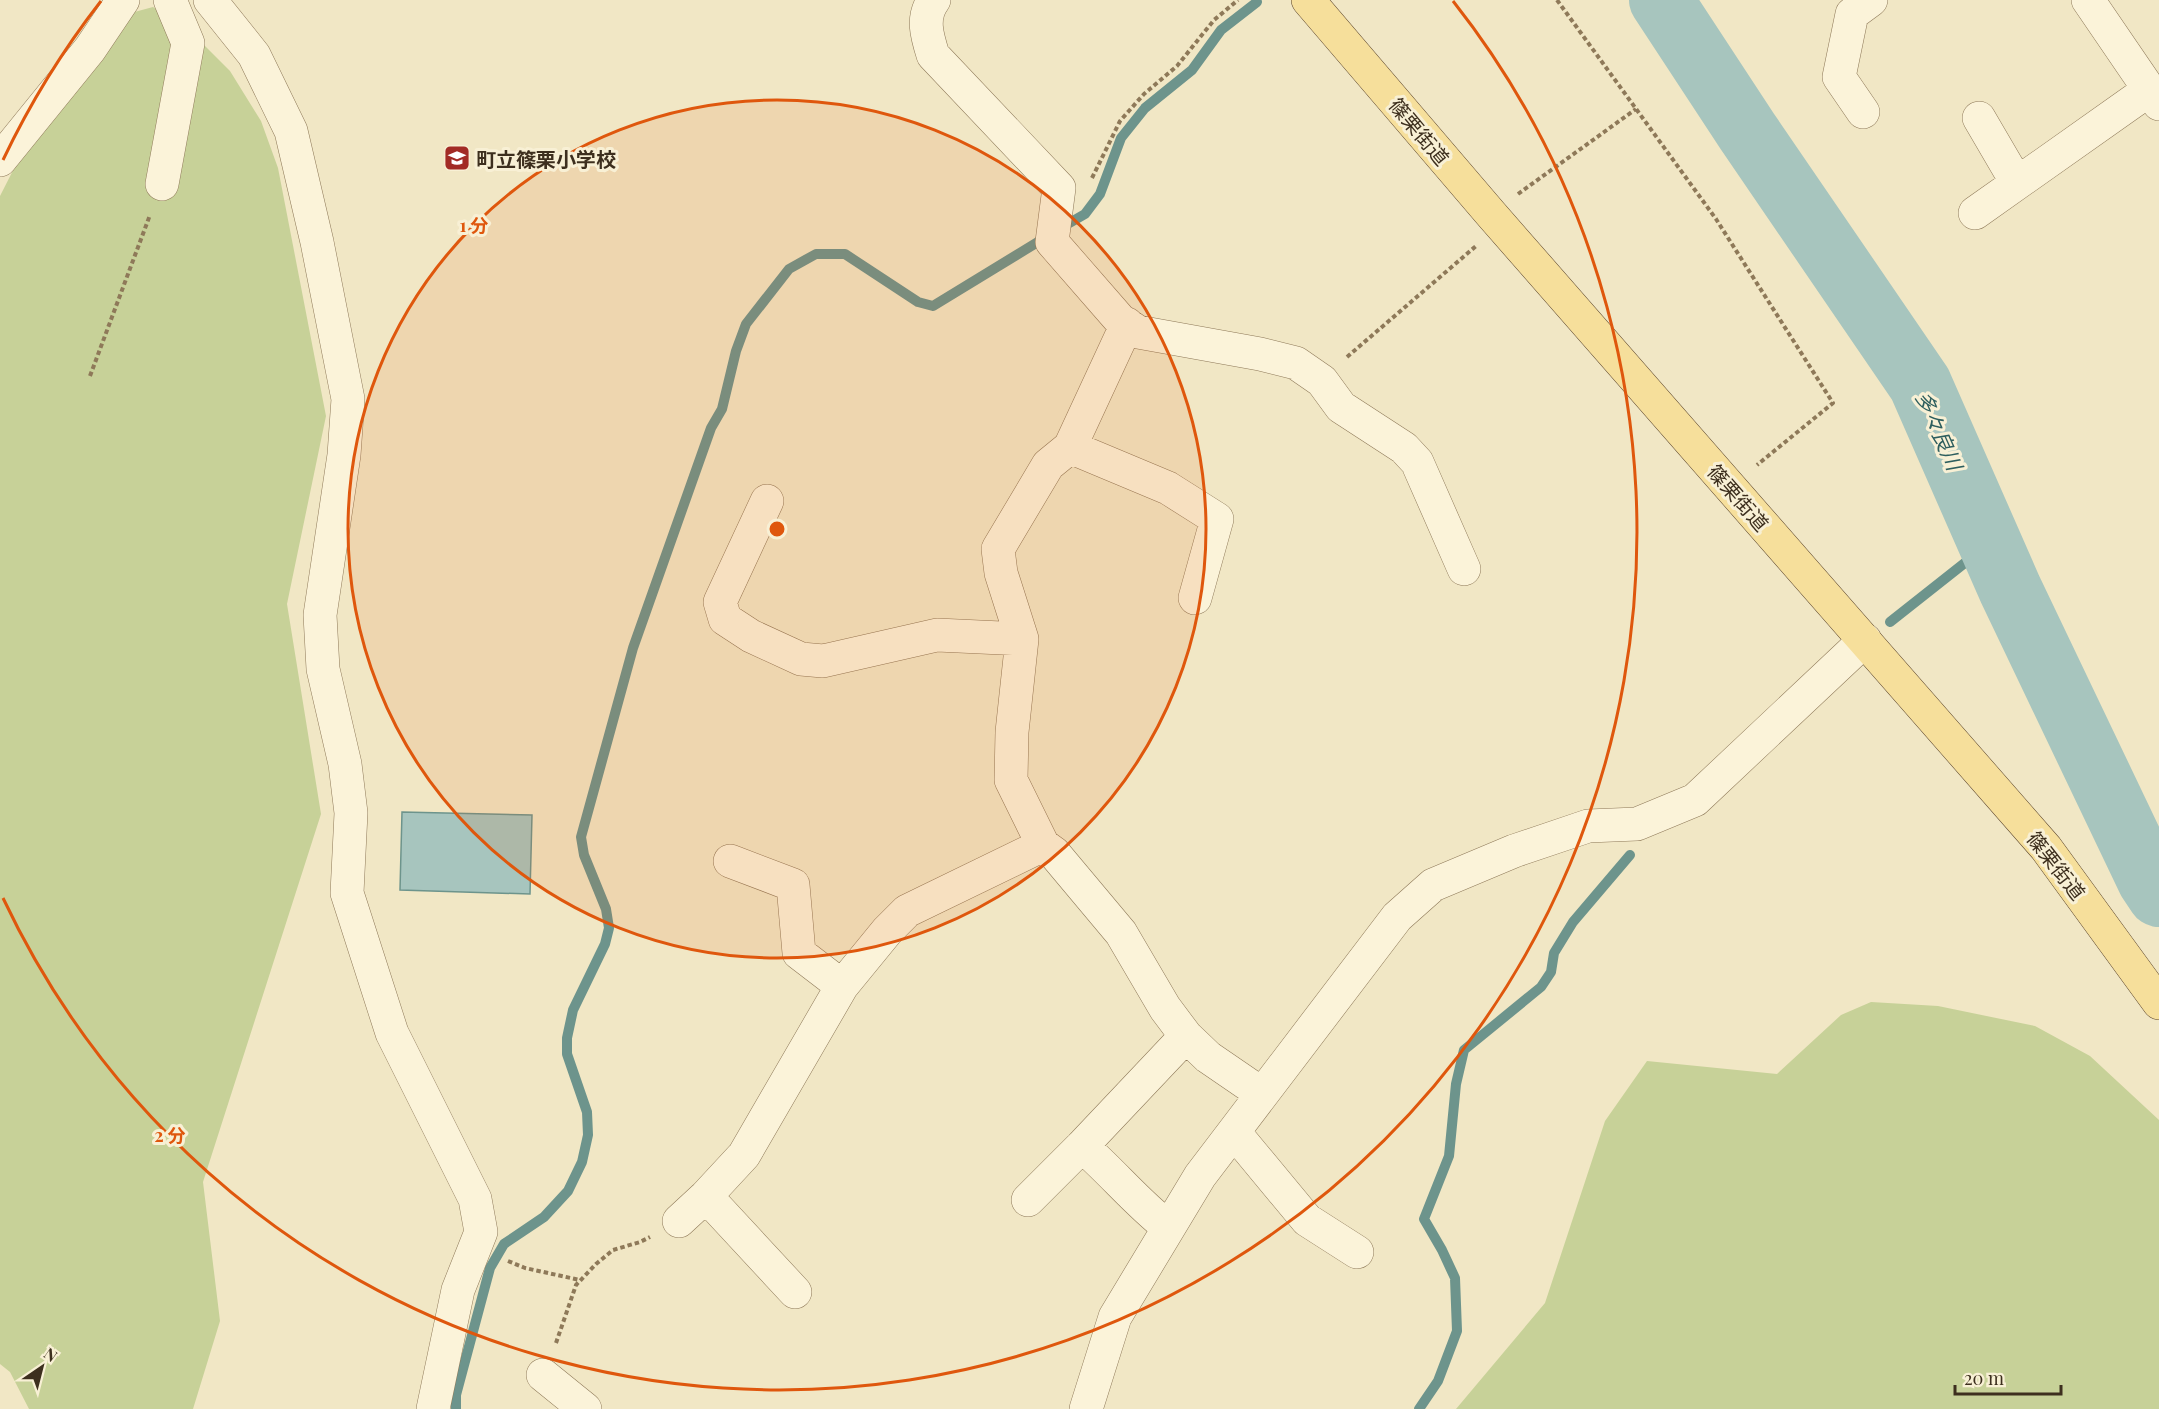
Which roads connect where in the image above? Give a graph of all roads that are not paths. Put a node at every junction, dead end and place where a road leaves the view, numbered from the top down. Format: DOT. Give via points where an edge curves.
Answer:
graph roads {
  1 [pos="123,0"];
  2 [pos="170,0"];
  3 [pos="210,0"];
  4 [pos="934,0"];
  5 [pos="1308,0"];
  6 [pos="1871,0"];
  7 [pos="2088,0"];
  8 [pos="2154,97"];
  9 [pos="1863,112"];
  10 [pos="1979,118"];
  11 [pos="0,160"];
  12 [pos="2017,183"];
  13 [pos="162,184"];
  14 [pos="1975,213"];
  15 [pos="1126,324"];
  16 [pos="1070,447"];
  17 [pos="767,501"];
  18 [pos="1464,569"];
  19 [pos="1195,598"];
  20 [pos="1022,639"];
  21 [pos="1865,640"];
  22 [pos="1043,844"];
  23 [pos="730,861"];
  24 [pos="842,986"];
  25 [pos="2159,1003"];
  26 [pos="1186,1036"];
  27 [pos="1262,1094"];
  28 [pos="1234,1132"];
  29 [pos="1082,1146"];
  30 [pos="706,1196"];
  31 [pos="1028,1200"];
  32 [pos="679,1221"];
  33 [pos="1168,1227"];
  34 [pos="1357,1252"];
  35 [pos="795,1292"];
  36 [pos="543,1375"];
  37 [pos="433,1409"];
  38 [pos="585,1409"];
  39 [pos="1086,1409"];
  1 -- 11 [label="street" via="90,49"];
  2 -- 13 [label="street" via="188,43"];
  3 -- 37 [label="street" via="255,55 291,131 348,399 344,455 320,615 323,669 345,764 351,813 346,893 392,1033 475,1199 481,1232 458,1290"];
  4 -- 15 [label="street" via="928,8 926,32 933,55 1059,188 1052,242"];
  5 -- 21 [label="main road, 篠栗街道"];
  6 -- 9 [label="street" via="1852,14 1839,77"];
  7 -- 8 [label="street"];
  8 -- 12 [label="street"];
  10 -- 12 [label="street"];
  12 -- 14 [label="street"];
  15 -- 16 [label="street"];
  15 -- 18 [label="street" via="1137,332 1296,363 1322,381 1341,407 1404,448 1417,462"];
  16 -- 19 [label="street" via="1168,488 1217,519"];
  16 -- 20 [label="street" via="1048,465 999,549 1001,573"];
  17 -- 20 [label="street" via="720,602 725,619 751,636 801,659 823,661 937,635"];
  20 -- 22 [label="street" via="1011,780"];
  21 -- 25 [label="main road, 篠栗街道" via="2046,848"];
  21 -- 27 [label="street" via="1695,800 1637,824 1588,826 1433,885 1397,917"];
  22 -- 24 [label="street" via="907,911"];
  22 -- 26 [label="street" via="1121,933"];
  23 -- 24 [label="street" via="793,885 799,952"];
  24 -- 30 [label="street" via="744,1155"];
  26 -- 27 [label="street"];
  26 -- 29 [label="street"];
  27 -- 28 [label="street"];
  28 -- 33 [label="street"];
  28 -- 34 [label="street" via="1307,1220"];
  29 -- 31 [label="street"];
  29 -- 33 [label="street"];
  30 -- 32 [label="street"];
  30 -- 35 [label="street"];
  33 -- 39 [label="street" via="1115,1317"];
  36 -- 38 [label="street"];
}
